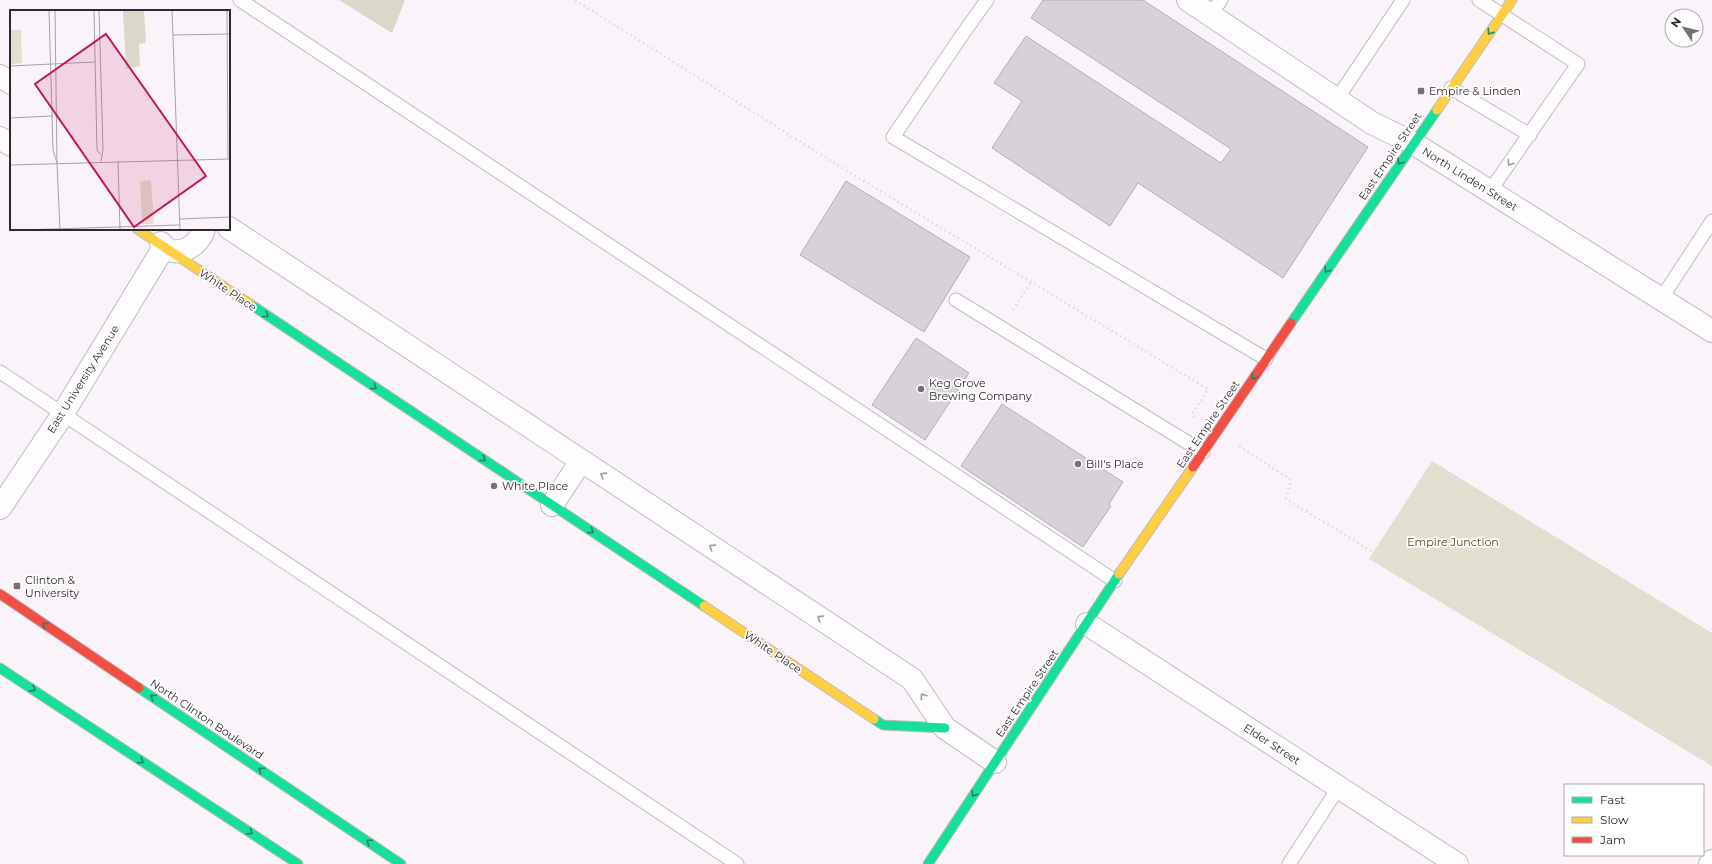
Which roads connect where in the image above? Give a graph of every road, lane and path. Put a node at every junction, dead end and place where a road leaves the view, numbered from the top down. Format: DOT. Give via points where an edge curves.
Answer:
graph roads {
  1 [pos="240,0"];
  2 [pos="575,0"];
  3 [pos="987,0"];
  4 [pos="1188,0"];
  5 [pos="1403,0"];
  6 [pos="1479,0"];
  7 [pos="1512,0"];
  8 [pos="1216,7"];
  9 [pos="1502,15"];
  10 [pos="0,76"];
  11 [pos="10,82"];
  12 [pos="1451,88"];
  13 [pos="1337,99"];
  14 [pos="1530,135"];
  15 [pos="0,138"];
  16 [pos="1413,143"];
  17 [pos="10,144"];
  18 [pos="1490,191"];
  19 [pos="1712,221"];
  20 [pos="230,229"];
  21 [pos="139,230"];
  22 [pos="204,230"];
  23 [pos="159,238"];
  24 [pos="1031,282"];
  25 [pos="1661,299"];
  26 [pos="956,300"];
  27 [pos="1001,328"];
  28 [pos="1712,331"];
  29 [pos="1266,359"];
  30 [pos="0,372"];
  31 [pos="63,414"];
  32 [pos="1216,432"];
  33 [pos="1203,452"];
  34 [pos="581,461"];
  35 [pos="552,505"];
  36 [pos="0,508"];
  37 [pos="1115,581"];
  38 [pos="0,594"];
  39 [pos="1087,624"];
  40 [pos="0,668"];
  41 [pos="945,728"];
  42 [pos="1712,734"];
  43 [pos="1679,739"];
  44 [pos="1712,759"];
  45 [pos="995,762"];
  46 [pos="1339,787"];
  47 [pos="380,858"];
  48 [pos="1712,861"];
  49 [pos="298,864"];
  50 [pos="401,864"];
  51 [pos="738,864"];
  52 [pos="928,864"];
  53 [pos="1289,864"];
  54 [pos="1457,864"];
  55 [pos="1710,864"];
  1 -- 37 [label="lane"];
  2 -- 24 [label="path" via="839,166"];
  3 -- 29 [label="lane" via="893,138"];
  4 -- 8 [label="street, North Linden Street"];
  5 -- 13 [label="lane"];
  6 -- 9 [label="lane"];
  7 -- 9 [label="street, East Empire Street"];
  8 -- 13 [label="street, North Linden Street"];
  9 -- 12 [label="street, East Empire Street, one-way"];
  9 -- 14 [label="lane" via="1578,64"];
  10 -- 11 [label="street"];
  12 -- 14 [label="lane"];
  12 -- 16 [label="street, East Empire Street"];
  13 -- 16 [label="street, North Linden Street" via="1372,123"];
  14 -- 18 [label="lane, one-way"];
  15 -- 17 [label="street"];
  16 -- 18 [label="street, North Linden Street"];
  16 -- 29 [label="street, East Empire Street, one-way"];
  18 -- 25 [label="street, North Linden Street"];
  19 -- 25 [label="lane"];
  20 -- 34 [label="street"];
  21 -- 23 [label="street, White Place"];
  22 -- 23 [label="street, White Place" via="195,245 179,251"];
  23 -- 31 [label="street, East University Avenue"];
  23 -- 35 [label="street, White Place, one-way"];
  24 -- 27 [label="path"];
  24 -- 32 [label="path" via="1208,389 1192,414"];
  25 -- 28 [label="street, North Linden Street"];
  26 -- 27 [label="lane"];
  27 -- 33 [label="lane"];
  29 -- 32 [label="street, East Empire Street, one-way"];
  30 -- 31 [label="lane"];
  31 -- 36 [label="street, East University Avenue"];
  31 -- 51 [label="lane"];
  32 -- 33 [label="street, East Empire Street"];
  32 -- 43 [label="path" via="1291,480 1286,499"];
  33 -- 37 [label="street, East Empire Street"];
  34 -- 35 [label="street"];
  41 -- 34 [label="street, one-way" via="912,679"];
  35 -- 41 [label="street, White Place, one-way" via="883,725"];
  37 -- 39 [label="street, East Empire Street"];
  47 -- 38 [label="street, North Clinton Boulevard, one-way"];
  39 -- 45 [label="street, East Empire Street"];
  39 -- 46 [label="street, Elder Street"];
  40 -- 49 [label="street, one-way"];
  41 -- 45 [label="street"];
  42 -- 43 [label="path"];
  43 -- 44 [label="path"];
  45 -- 52 [label="street, East Empire Street, one-way"];
  46 -- 53 [label="lane"];
  46 -- 54 [label="street, Elder Street"];
  47 -- 50 [label="street, North Clinton Boulevard"];
  48 -- 55 [label="street"];
}
